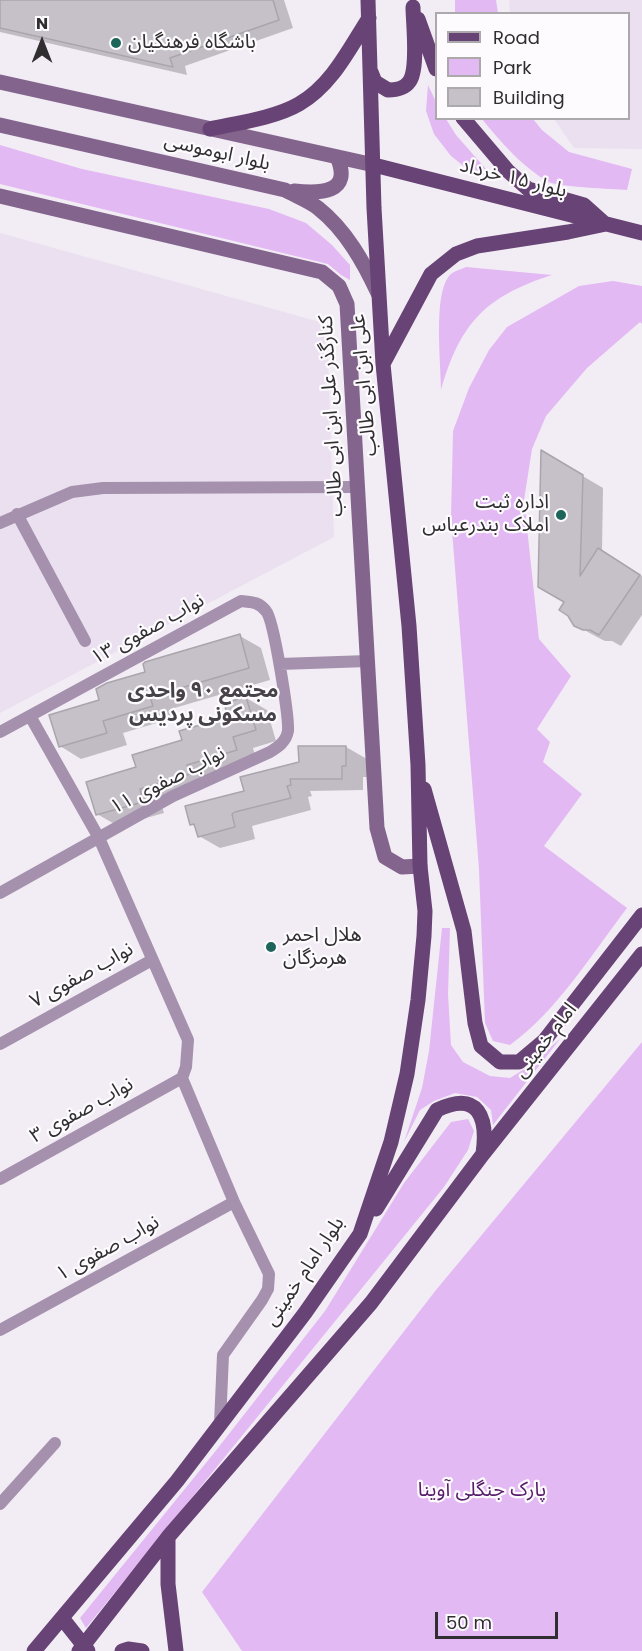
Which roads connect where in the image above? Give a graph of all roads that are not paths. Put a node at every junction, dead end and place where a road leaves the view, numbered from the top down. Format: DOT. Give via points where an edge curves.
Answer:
graph roads {
  1 [pos="368,0"];
  2 [pos="413,3"];
  3 [pos="369,18"];
  4 [pos="435,66"];
  5 [pos="371,69"];
  6 [pos="0,82"];
  7 [pos="465,120"];
  8 [pos="0,125"];
  9 [pos="210,129"];
  10 [pos="337,157"];
  11 [pos="374,165"];
  12 [pos="285,190"];
  13 [pos="0,196"];
  14 [pos="606,224"];
  15 [pos="642,233"];
  16 [pos="379,294"];
  17 [pos="382,364"];
  18 [pos="357,487"];
  19 [pos="17,514"];
  20 [pos="0,523"];
  21 [pos="86,641"];
  22 [pos="368,661"];
  23 [pos="280,664"];
  24 [pos="30,716"];
  25 [pos="0,732"];
  26 [pos="418,765"];
  27 [pos="99,838"];
  28 [pos="420,866"];
  29 [pos="0,893"];
  30 [pos="642,915"];
  31 [pos="642,954"];
  32 [pos="152,960"];
  33 [pos="0,1044"];
  34 [pos="182,1078"];
  35 [pos="483,1154"];
  36 [pos="0,1179"];
  37 [pos="234,1203"];
  38 [pos="360,1234"];
  39 [pos="0,1330"];
  40 [pos="220,1424"];
  41 [pos="55,1443"];
  42 [pos="0,1504"];
  43 [pos="168,1538"];
  44 [pos="62,1618"];
  45 [pos="84,1649"];
  46 [pos="34,1651"];
  47 [pos="122,1651"];
  48 [pos="142,1651"];
  49 [pos="176,1651"];
  1 -- 3 [label="main road, علی ابن ابی طالب"];
  2 -- 4 [label="main road"];
  2 -- 5 [label="main road" via="414,69 408,83 403,88 388,90 375,82"];
  3 -- 5 [label="main road, علی ابن ابی طالب"];
  3 -- 9 [label="main road" via="337,69 314,94 275,113"];
  5 -- 11 [label="main road, علی ابن ابی طالب"];
  6 -- 9 [label="street, بلوار ابوموسی"];
  7 -- 14 [label="main road" via="528,189 584,205"];
  8 -- 12 [label="street, بلوار ابوموسی"];
  9 -- 10 [label="street, بلوار ابوموسی"];
  10 -- 11 [label="street, بلوار ابوموسی"];
  10 -- 12 [label="street" via="342,168 340,181 328,191"];
  11 -- 14 [label="main road, بلوار ۱۵ خرداد"];
  11 -- 16 [label="main road, علی ابن ابی طالب"];
  12 -- 16 [label="street, بلوار ابوموسی" via="318,208 342,233 363,261"];
  13 -- 18 [label="street, کنارگذر علی ابن ابی طالب" via="322,272 339,286 347,304"];
  14 -- 15 [label="main road, بلوار ۱۵ خرداد"];
  14 -- 17 [label="main road" via="477,246 456,254 431,274"];
  16 -- 17 [label="main road, علی ابن ابی طالب"];
  17 -- 26 [label="main road, علی ابن ابی طالب" via="410,626"];
  18 -- 19 [label="street" via="103,488 72,492"];
  18 -- 22 [label="street, کنارگذر علی ابن ابی طالب"];
  19 -- 20 [label="street"];
  19 -- 21 [label="street"];
  22 -- 23 [label="street"];
  22 -- 28 [label="street, کنارگذر علی ابن ابی طالب" via="377,828 385,857 402,867"];
  23 -- 24 [label="street, نواب صفوی ۱۳" via="268,612 256,602 241,601"];
  23 -- 27 [label="street, نواب صفوی ۱۱" via="288,732 283,743 173,796"];
  24 -- 25 [label="street, نواب صفوی ۱۳"];
  24 -- 27 [label="street"];
  26 -- 28 [label="main road, بلوار امام خمینی"];
  26 -- 30 [label="main road" via="464,931 481,1046 500,1062 519,1062 544,1041"];
  27 -- 29 [label="street, نواب صفوی ۱۱"];
  27 -- 32 [label="street"];
  28 -- 38 [label="main road, بلوار امام خمینی" via="424,936 407,1074 391,1142"];
  31 -- 35 [label="main road, امام خمینی"];
  32 -- 33 [label="street, نواب صفوی ۷"];
  32 -- 34 [label="street" via="188,1040"];
  34 -- 36 [label="street, نواب صفوی ۳"];
  34 -- 37 [label="street"];
  35 -- 38 [label="main road" via="484,1124 480,1113 467,1102 437,1110"];
  35 -- 43 [label="main road" via="371,1303"];
  37 -- 39 [label="street, نواب صفوی ۱"];
  37 -- 40 [label="street" via="269,1274 268,1289 223,1355"];
  38 -- 40 [label="main road, بلوار امام خمینی"];
  40 -- 44 [label="main road, بلوار امام خمینی"];
  41 -- 42 [label="street"];
  43 -- 45 [label="main road"];
  43 -- 49 [label="main road" via="168,1584"];
  44 -- 45 [label="main road"];
  44 -- 46 [label="main road, بلوار امام خمینی"];
  47 -- 48 [label="main road"];
}
